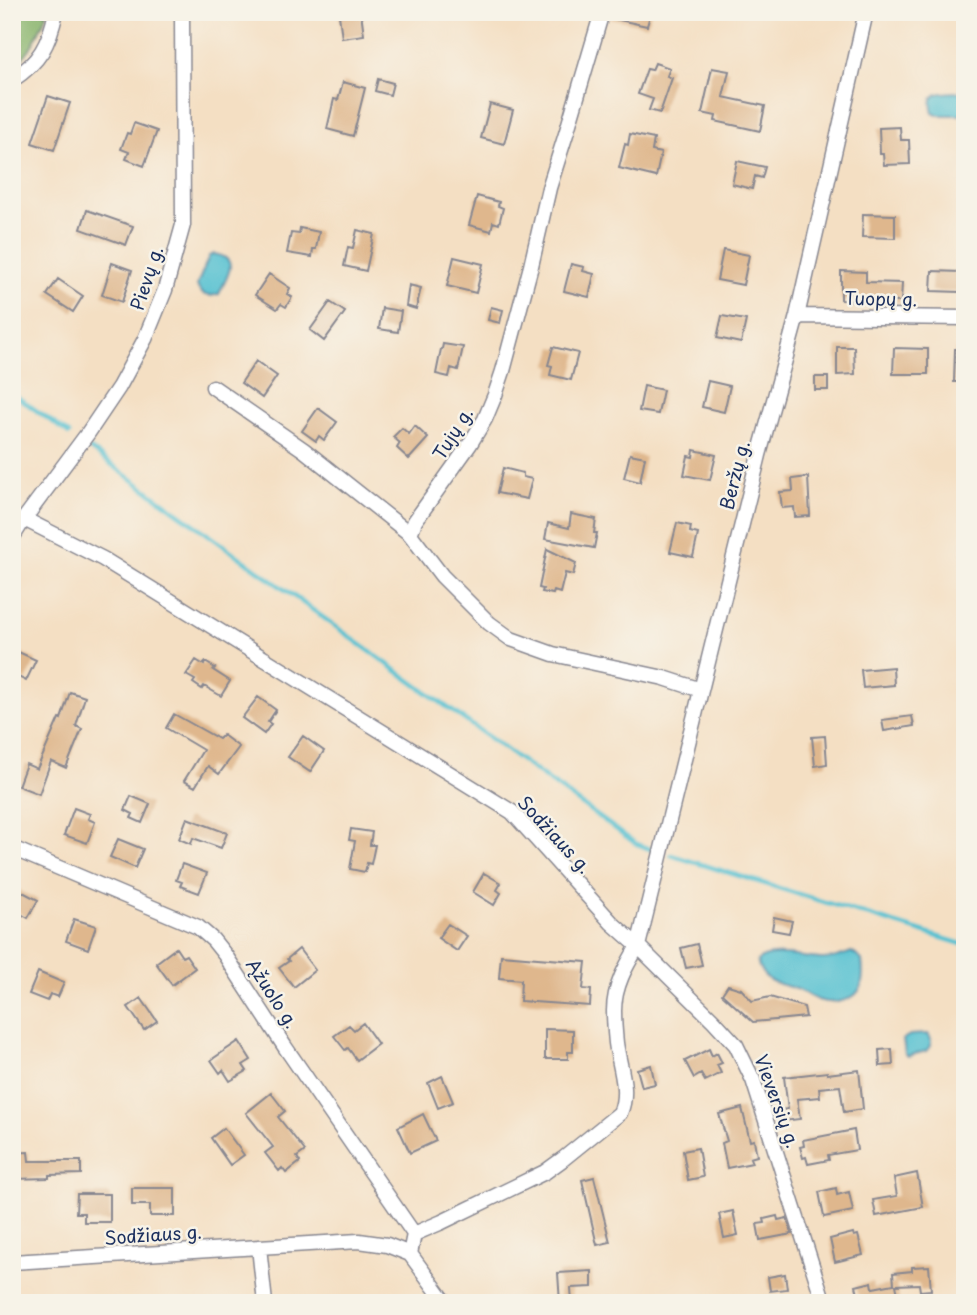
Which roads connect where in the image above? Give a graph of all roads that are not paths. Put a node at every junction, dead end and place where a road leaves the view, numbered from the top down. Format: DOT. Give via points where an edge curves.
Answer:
graph roads {
  1 [pos="56,12"];
  2 [pos="182,12"];
  3 [pos="602,12"];
  4 [pos="866,12"];
  5 [pos="12,80"];
  6 [pos="797,316"];
  7 [pos="965,318"];
  8 [pos="213,387"];
  9 [pos="24,519"];
  10 [pos="410,534"];
  11 [pos="12,538"];
  12 [pos="701,690"];
  13 [pos="12,848"];
  14 [pos="638,946"];
  15 [pos="414,1234"];
  16 [pos="259,1247"];
  17 [pos="410,1254"];
  18 [pos="12,1262"];
  19 [pos="443,1299"];
  20 [pos="265,1303"];
  21 [pos="824,1303"];
  1 -- 5 [label="street" via="42,53"];
  2 -- 9 [label="street, Pievų g." via="183,225 165,290 119,387"];
  3 -- 10 [label="street, Tujų g." via="549,188 495,395 475,436"];
  4 -- 6 [label="street, Beržų g."];
  6 -- 7 [label="street, Tuopų g."];
  6 -- 12 [label="street, Beržų g."];
  8 -- 10 [label="street" via="304,450"];
  9 -- 11 [label="street"];
  9 -- 14 [label="street, Sodžiaus g." via="103,559 512,812 593,904"];
  10 -- 12 [label="street" via="450,584 512,639 552,654"];
  12 -- 14 [label="street, Beržų g."];
  13 -- 15 [label="street, Ąžuolo g." via="198,927 214,940"];
  14 -- 15 [label="street" via="620,977 613,1008 624,1091 620,1113 545,1172"];
  14 -- 21 [label="street, Vieversių g." via="736,1045 753,1080"];
  15 -- 17 [label="street"];
  16 -- 17 [label="street, Sodžiaus g." via="359,1241"];
  16 -- 18 [label="street, Sodžiaus g."];
  16 -- 20 [label="street"];
  17 -- 19 [label="street"];
}
